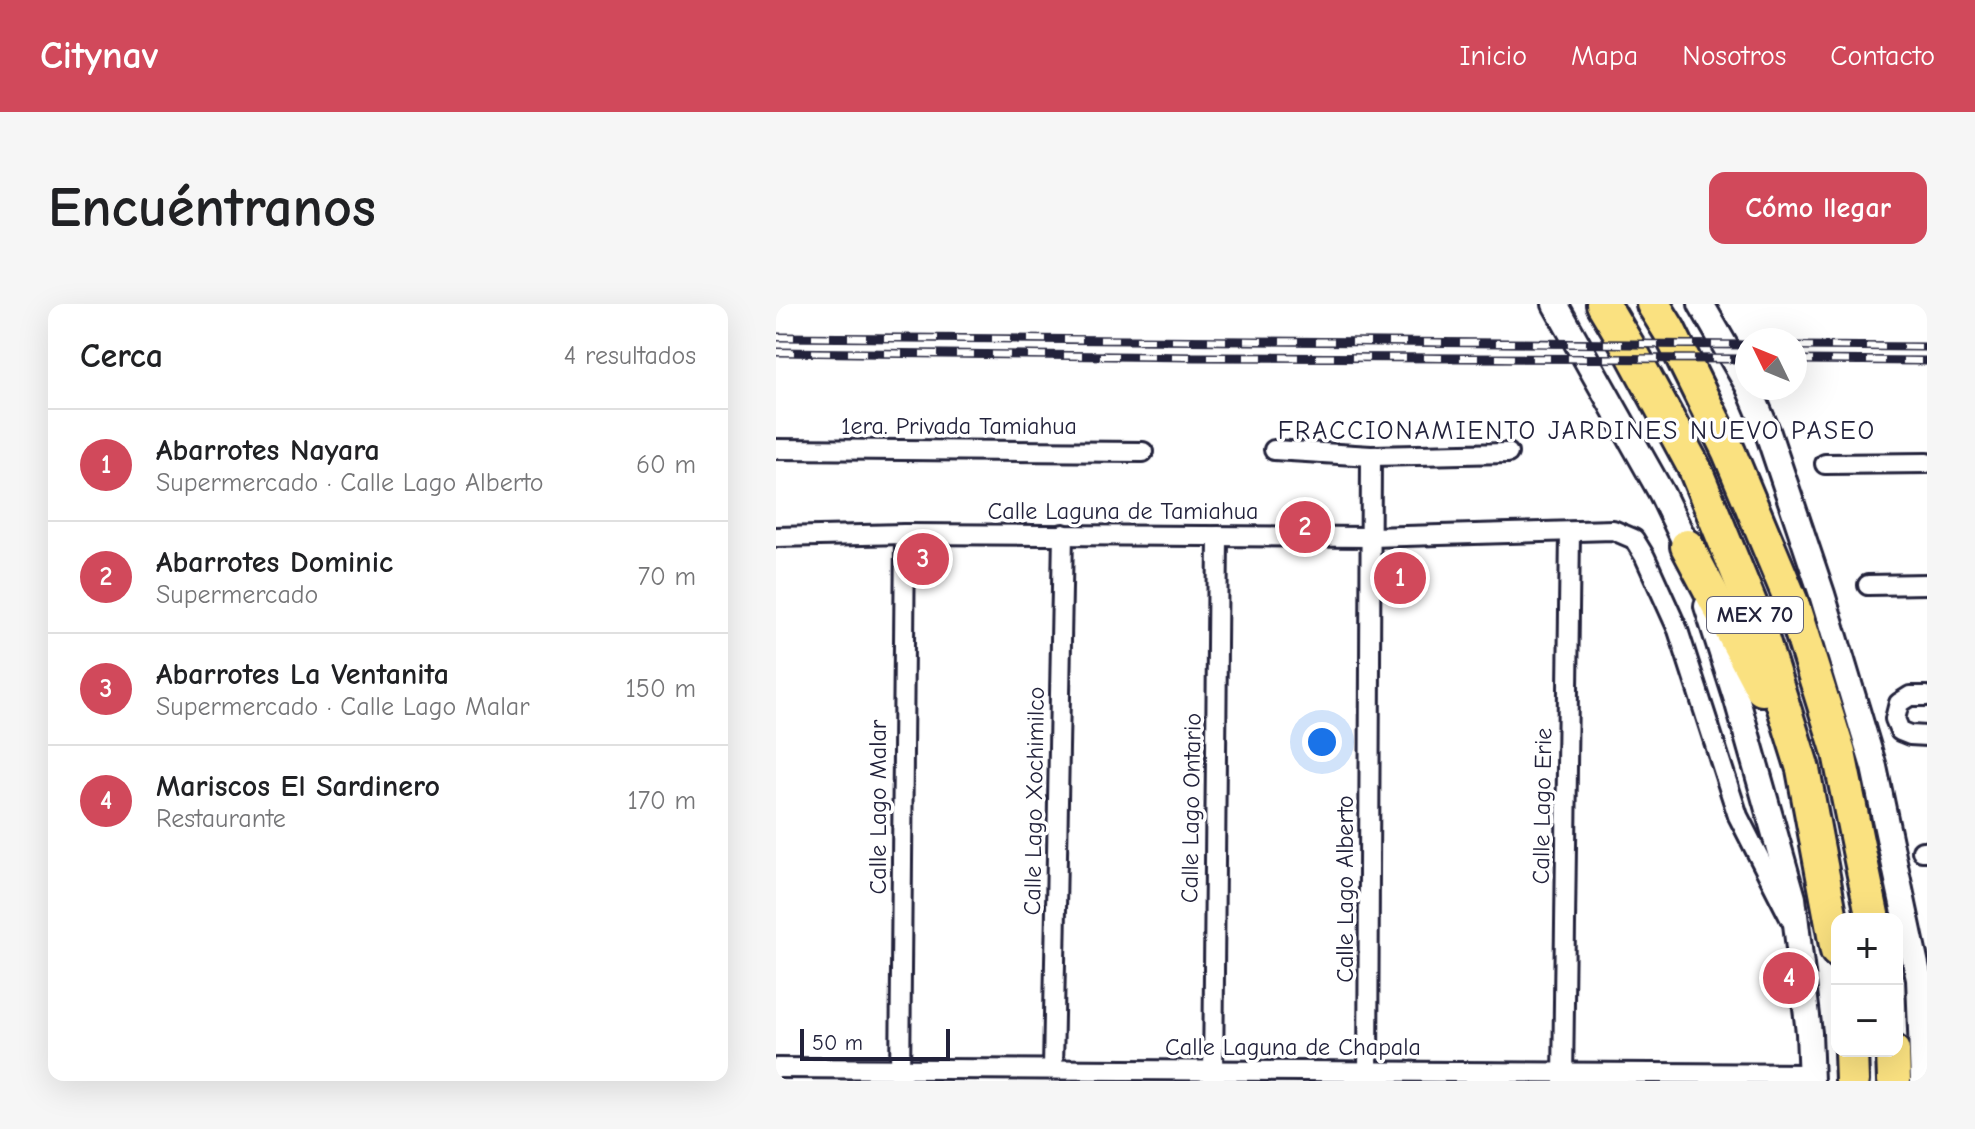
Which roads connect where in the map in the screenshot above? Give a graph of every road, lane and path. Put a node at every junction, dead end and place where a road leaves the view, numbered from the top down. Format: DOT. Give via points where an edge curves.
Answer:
graph roads {
  1 [pos="1555,304"];
  2 [pos="1603,304"];
  3 [pos="1653,304"];
  4 [pos="1701,304"];
  5 [pos="1735,363"];
  6 [pos="1754,400"];
  7 [pos="776,449"];
  8 [pos="1274,450"];
  9 [pos="1143,452"];
  10 [pos="1508,453"];
  11 [pos="1371,456"];
  12 [pos="1927,463"];
  13 [pos="1825,464"];
  14 [pos="1570,532"];
  15 [pos="905,534"];
  16 [pos="1063,534"];
  17 [pos="1218,536"];
  18 [pos="776,537"];
  19 [pos="1371,537"];
  20 [pos="1687,546"];
  21 [pos="1927,584"];
  22 [pos="1868,585"];
  23 [pos="1927,696"];
  24 [pos="1927,736"];
  25 [pos="1801,762"];
  26 [pos="1872,913"];
  27 [pos="1831,920"];
  28 [pos="1797,931"];
  29 [pos="1851,1057"];
  30 [pos="1893,1057"];
  31 [pos="776,1068"];
  32 [pos="1053,1069"];
  33 [pos="900,1075"];
  34 [pos="1213,1076"];
  35 [pos="1368,1076"];
  36 [pos="1563,1077"];
  37 [pos="1811,1078"];
  38 [pos="1852,1081"];
  39 [pos="1894,1081"];
  40 [pos="1923,1081"];
  1 -- 20 [label="main road"];
  2 -- 25 [label="highway, MEX 70" via="1695,469 1755,615"];
  3 -- 26 [label="highway, MEX 70" via="1729,452 1792,603 1839,753"];
  4 -- 5 [label="main road"];
  6 -- 40 [label="main road" via="1874,767 1919,979"];
  7 -- 9 [label="street, 1era. Privada Tamiahua"];
  8 -- 11 [label="street"];
  10 -- 11 [label="street"];
  11 -- 19 [label="street, Calle Lago Alberto"];
  12 -- 13 [label="street"];
  14 -- 19 [label="street, Calle Laguna de Tamiahua"];
  14 -- 28 [label="street, Calle Laguna de Tamiahua" via="1613,530 1634,539 1678,630 1738,816"];
  14 -- 36 [label="street, Calle Lago Erie"];
  15 -- 16 [label="street, Calle Laguna de Tamiahua"];
  15 -- 18 [label="street, Calle Laguna de Tamiahua"];
  15 -- 33 [label="street, Calle Lago Malar"];
  16 -- 17 [label="street, Calle Laguna de Tamiahua"];
  16 -- 32 [label="street, Calle Lago Xochimilco"];
  17 -- 19 [label="street, Calle Laguna de Tamiahua"];
  17 -- 34 [label="street, Calle Lago Ontario"];
  19 -- 35 [label="street, Calle Lago Alberto"];
  20 -- 25 [label="highway"];
  20 -- 28 [label="main road" via="1742,715 1793,898"];
  21 -- 22 [label="street"];
  23 -- 24 [label="street" via="1910,696 1899,703 1895,719 1900,731"];
  25 -- 27 [label="highway, MEX 70"];
  28 -- 37 [label="main road"];
  29 -- 38 [label="highway"];
  30 -- 39 [label="highway"];
  31 -- 33 [label="street, Calle Laguna de Chapala"];
  32 -- 33 [label="street, Calle Laguna de Chapala"];
  32 -- 34 [label="street, Calle Laguna de Chapala"];
  34 -- 35 [label="street, Calle Laguna de Chapala"];
  35 -- 36 [label="street, Calle Laguna de Chapala"];
  36 -- 37 [label="street, Calle Laguna de Chapala"];
}
